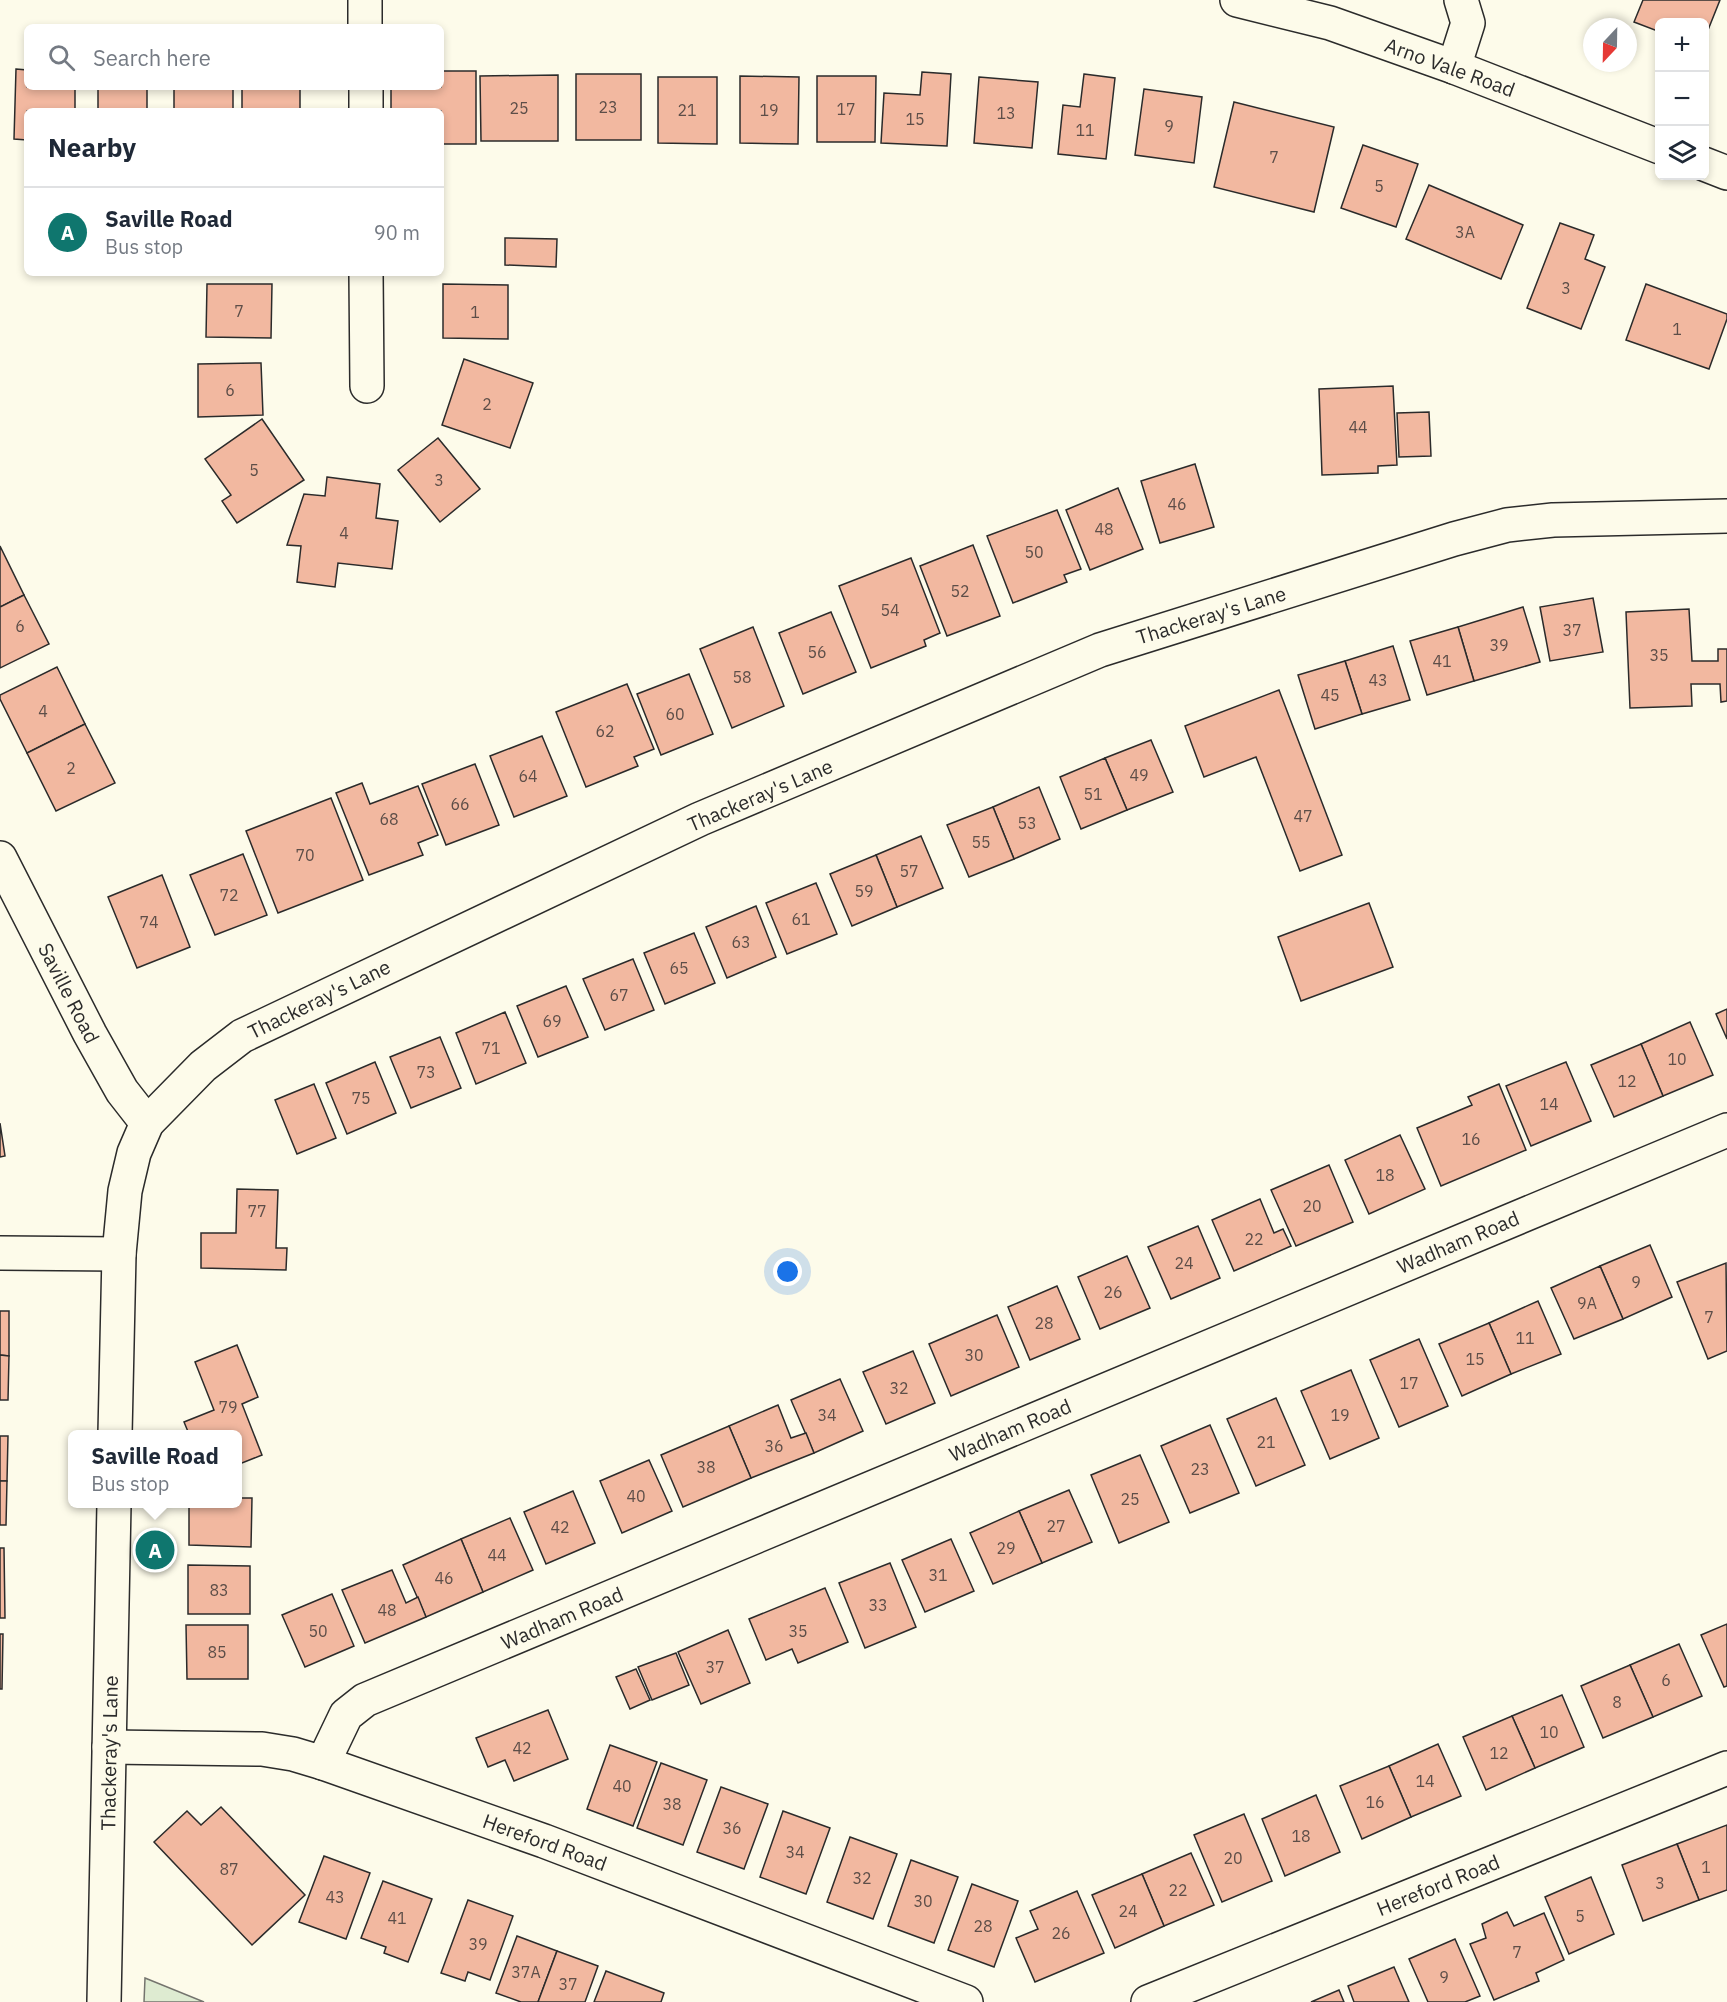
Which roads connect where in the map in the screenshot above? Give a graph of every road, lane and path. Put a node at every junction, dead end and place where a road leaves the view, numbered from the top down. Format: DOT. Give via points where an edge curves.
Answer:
graph roads {
  1 [pos="366,0"];
  2 [pos="1237,0"];
  3 [pos="1461,0"];
  4 [pos="365,24"];
  5 [pos="1454,67"];
  6 [pos="366,90"];
  7 [pos="366,108"];
  8 [pos="1655,145"];
  9 [pos="1709,166"];
  10 [pos="1727,173"];
  11 [pos="366,276"];
  12 [pos="367,386"];
  13 [pos="1727,516"];
  14 [pos="0,858"];
  15 [pos="147,1123"];
  16 [pos="1727,1130"];
  17 [pos="0,1253"];
  18 [pos="119,1254"];
  19 [pos="115,1430"];
  20 [pos="114,1508"];
  21 [pos="109,1747"];
  22 [pos="323,1763"];
  23 [pos="1727,1768"];
  24 [pos="104,2002"];
  25 [pos="966,2002"];
  26 [pos="1148,2002"];
  1 -- 4 [label="street"];
  2 -- 5 [label="street, Arno Vale Road" via="1330,23"];
  3 -- 5 [label="street" via="1468,23"];
  5 -- 8 [label="street, Arno Vale Road"];
  6 -- 7 [label="street"];
  9 -- 10 [label="street"];
  11 -- 12 [label="street"];
  13 -- 15 [label="street, Thackeray's Lane" via="1553,520 1507,525 1100,650 700,819 270,1021 202,1066"];
  14 -- 15 [label="street, Saville Road" via="90,1034 122,1091"];
  15 -- 18 [label="street, Thackeray's Lane" via="134,1152 125,1191"];
  16 -- 22 [label="street, Wadham Road" via="366,1700 346,1715"];
  17 -- 18 [label="street"];
  18 -- 19 [label="street, Thackeray's Lane"];
  20 -- 21 [label="street, Thackeray's Lane"];
  21 -- 22 [label="street, Hereford Road" via="262,1749"];
  21 -- 24 [label="street, Thackeray's Lane"];
  22 -- 25 [label="street, Hereford Road" via="555,1845"];
  23 -- 26 [label="street, Hereford Road"];
}
